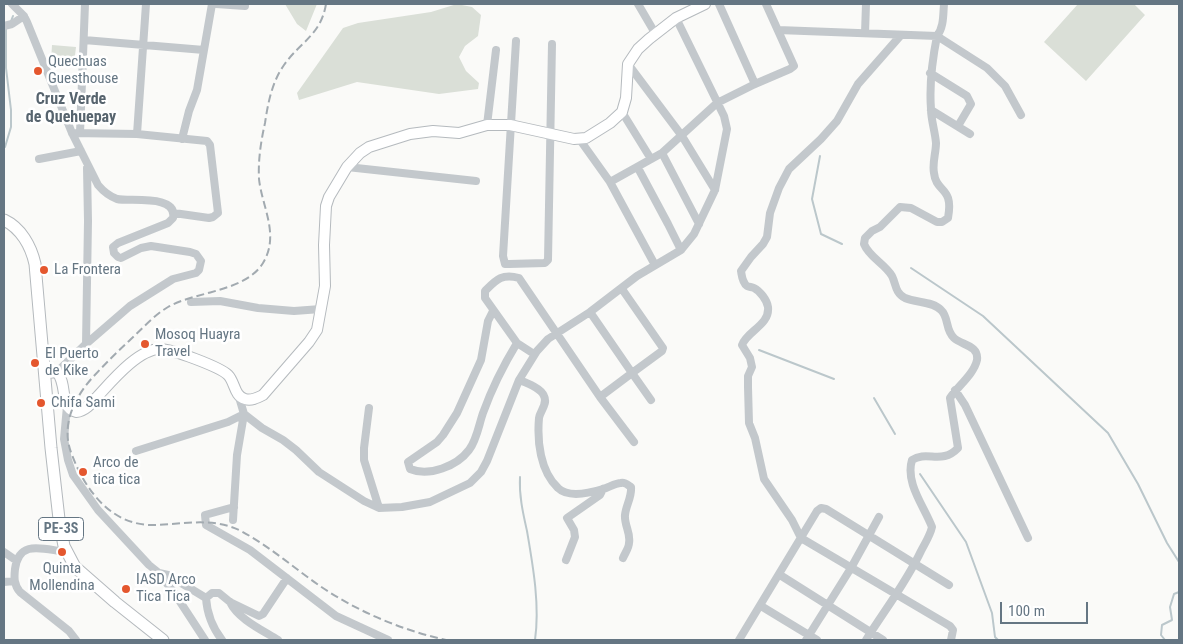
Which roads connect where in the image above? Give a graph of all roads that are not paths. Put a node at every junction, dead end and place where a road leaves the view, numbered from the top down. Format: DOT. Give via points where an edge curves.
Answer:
graph roads {
  1 [pos="12,4"];
  2 [pos="85,4"];
  3 [pos="146,4"];
  4 [pos="214,4"];
  5 [pos="705,4"];
  6 [pos="719,4"];
  7 [pos="766,4"];
  8 [pos="866,4"];
  9 [pos="944,4"];
  10 [pos="637,5"];
  11 [pos="245,6"];
  12 [pos="24,16"];
  13 [pos="676,18"];
  14 [pos="4,26"];
  15 [pos="778,30"];
  16 [pos="865,32"];
  17 [pos="655,34"];
  18 [pos="901,35"];
  19 [pos="937,36"];
  20 [pos="84,40"];
  21 [pos="516,41"];
  22 [pos="144,44"];
  23 [pos="552,44"];
  24 [pos="204,50"];
  25 [pos="496,50"];
  26 [pos="628,64"];
  27 [pos="930,73"];
  28 [pos="755,84"];
  29 [pos="717,103"];
  30 [pos="931,110"];
  31 [pos="622,112"];
  32 [pos="1021,115"];
  33 [pos="487,125"];
  34 [pos="510,125"];
  35 [pos="958,126"];
  36 [pos="76,133"];
  37 [pos="550,133"];
  38 [pos="137,134"];
  39 [pos="970,134"];
  40 [pos="682,136"];
  41 [pos="182,139"];
  42 [pos="580,140"];
  43 [pos="81,151"];
  44 [pos="662,153"];
  45 [pos="39,159"];
  46 [pos="651,159"];
  47 [pos="86,162"];
  48 [pos="346,167"];
  49 [pos="638,168"];
  50 [pos="476,181"];
  51 [pos="610,182"];
  52 [pos="715,190"];
  53 [pos="174,213"];
  54 [pos="4,220"];
  55 [pos="699,224"];
  56 [pos="680,250"];
  57 [pos="655,265"];
  58 [pos="622,289"];
  59 [pos="191,302"];
  60 [pos="321,309"];
  61 [pos="493,311"];
  62 [pos="590,312"];
  63 [pos="556,333"];
  64 [pos="517,343"];
  65 [pos="86,344"];
  66 [pos="534,354"];
  67 [pos="57,372"];
  68 [pos="45,373"];
  69 [pos="632,373"];
  70 [pos="519,380"];
  71 [pos="955,390"];
  72 [pos="239,396"];
  73 [pos="600,396"];
  74 [pos="651,400"];
  75 [pos="67,406"];
  76 [pos="369,408"];
  77 [pos="244,414"];
  78 [pos="634,442"];
  79 [pos="136,452"];
  80 [pos="603,489"];
  81 [pos="234,507"];
  82 [pos="379,508"];
  83 [pos="879,517"];
  84 [pos="233,520"];
  85 [pos="870,536"];
  86 [pos="802,538"];
  87 [pos="1028,538"];
  88 [pos="4,552"];
  89 [pos="67,552"];
  90 [pos="623,558"];
  91 [pos="566,560"];
  92 [pos="17,561"];
  93 [pos="915,564"];
  94 [pos="851,568"];
  95 [pos="159,573"];
  96 [pos="780,575"];
  97 [pos="287,578"];
  98 [pos="14,581"];
  99 [pos="4,582"];
  100 [pos="949,585"];
  101 [pos="897,594"];
  102 [pos="206,598"];
  103 [pos="230,602"];
  104 [pos="828,605"];
  105 [pos="761,606"];
  106 [pos="870,633"];
  107 [pos="808,638"];
  108 [pos="741,639"];
  109 [pos="76,640"];
  110 [pos="163,640"];
  111 [pos="205,640"];
  112 [pos="222,640"];
  113 [pos="278,640"];
  114 [pos="388,640"];
  115 [pos="817,640"];
  116 [pos="866,640"];
  117 [pos="883,640"];
  118 [pos="951,640"];
  1 -- 12 [label="street"];
  2 -- 20 [label="street"];
  3 -- 22 [label="street"];
  4 -- 11 [label="street"];
  4 -- 24 [label="street"];
  5 -- 13 [label="main road"];
  6 -- 28 [label="street"];
  7 -- 15 [label="street"];
  8 -- 16 [label="street"];
  9 -- 19 [label="street" via="941,31"];
  10 -- 17 [label="street"];
  12 -- 14 [label="street"];
  12 -- 36 [label="street"];
  13 -- 17 [label="main road"];
  13 -- 29 [label="street"];
  15 -- 16 [label="street"];
  15 -- 28 [label="street" via="794,66"];
  16 -- 18 [label="street"];
  17 -- 26 [label="main road" via="638,49"];
  18 -- 19 [label="street"];
  18 -- 86 [label="street" via="858,84 837,121 789,169 770,213 767,237 741,271 746,285 757,290 768,306 761,325 742,345 752,367 748,376 749,423 764,479"];
  19 -- 27 [label="street"];
  19 -- 32 [label="street" via="987,68 1005,86"];
  20 -- 22 [label="street"];
  20 -- 36 [label="street"];
  21 -- 34 [label="street"];
  22 -- 24 [label="street"];
  22 -- 38 [label="street"];
  23 -- 37 [label="street"];
  24 -- 41 [label="street" via="197,90"];
  25 -- 33 [label="street"];
  26 -- 31 [label="main road"];
  26 -- 40 [label="street"];
  27 -- 30 [label="street"];
  27 -- 35 [label="street" via="970,100 971,104"];
  28 -- 29 [label="street"];
  29 -- 40 [label="street"];
  29 -- 52 [label="street" via="727,129"];
  30 -- 35 [label="street"];
  30 -- 71 [label="street" via="936,150 933,171 948,194 948,218 937,222 911,208 900,207 865,238 864,244 893,278 901,296 940,309 952,336 976,352 977,362"];
  31 -- 42 [label="main road"];
  31 -- 46 [label="street"];
  33 -- 34 [label="main road"];
  33 -- 48 [label="main road" via="459,133 434,131 410,134 369,146"];
  34 -- 37 [label="main road"];
  34 -- 37 [label="street" via="505,264 540,264 548,260"];
  35 -- 39 [label="street"];
  36 -- 38 [label="street"];
  36 -- 43 [label="street"];
  37 -- 42 [label="main road"];
  38 -- 41 [label="street"];
  40 -- 44 [label="street"];
  40 -- 52 [label="street"];
  41 -- 53 [label="street" via="210,143 219,210 216,216 209,218"];
  42 -- 51 [label="street"];
  43 -- 45 [label="street"];
  43 -- 47 [label="street"];
  44 -- 46 [label="street"];
  44 -- 55 [label="street"];
  46 -- 49 [label="street"];
  47 -- 53 [label="street" via="98,185 110,196 151,200 170,206"];
  47 -- 65 [label="street"];
  48 -- 50 [label="street"];
  48 -- 60 [label="main road" via="326,206 325,286"];
  49 -- 51 [label="street"];
  49 -- 56 [label="street"];
  51 -- 57 [label="street"];
  52 -- 55 [label="street"];
  53 -- 65 [label="street" via="168,223 118,243 113,248 114,253 121,258 151,246 190,252 202,261 199,270 150,292"];
  54 -- 68 [label="highway, PE-3S" via="16,229 32,251"];
  55 -- 56 [label="street"];
  56 -- 57 [label="street"];
  57 -- 58 [label="street"];
  58 -- 62 [label="street"];
  58 -- 69 [label="street" via="663,350"];
  59 -- 60 [label="street" via="220,300 258,308"];
  60 -- 72 [label="main road" via="309,342 268,391 253,400"];
  61 -- 63 [label="street" via="485,298 485,291 506,276 518,278"];
  61 -- 64 [label="street"];
  61 -- 64 [label="street" via="481,360 457,413 436,442 408,462 410,469 438,470 470,449 492,389"];
  62 -- 63 [label="street"];
  62 -- 69 [label="street"];
  63 -- 66 [label="street"];
  63 -- 73 [label="street"];
  64 -- 66 [label="street"];
  65 -- 67 [label="street"];
  66 -- 70 [label="street"];
  67 -- 68 [label="main road"];
  67 -- 75 [label="main road" via="64,383"];
  68 -- 89 [label="highway, PE-3S" via="56,496"];
  69 -- 73 [label="street"];
  69 -- 74 [label="street"];
  70 -- 80 [label="street" via="544,396 545,403 539,417 542,463 556,487 568,493"];
  70 -- 82 [label="street" via="477,478 430,502"];
  71 -- 87 [label="street"];
  71 -- 93 [label="street" via="950,398 958,448 945,458 917,457 910,466 917,494 932,527"];
  72 -- 75 [label="main road" via="232,380 224,372 170,350 158,349 138,357 85,409 76,412"];
  72 -- 77 [label="street"];
  73 -- 78 [label="street"];
  75 -- 95 [label="street" via="64,439 74,475 98,510"];
  76 -- 82 [label="street" via="364,460"];
  77 -- 79 [label="street"];
  77 -- 81 [label="street" via="237,455"];
  77 -- 82 [label="street" via="289,445 319,472"];
  80 -- 90 [label="street" via="619,483 631,487 624,524 630,541"];
  80 -- 91 [label="street" via="600,495 567,518 575,537"];
  81 -- 84 [label="street"];
  81 -- 97 [label="street" via="205,515 206,525 250,550"];
  83 -- 85 [label="street"];
  85 -- 86 [label="street" via="821,508"];
  85 -- 93 [label="street"];
  85 -- 94 [label="street"];
  86 -- 94 [label="street"];
  86 -- 96 [label="street"];
  88 -- 92 [label="street"];
  89 -- 92 [label="street" via="30,548 22,552"];
  89 -- 110 [label="highway, PE-3S" via="75,567"];
  92 -- 98 [label="street"];
  93 -- 100 [label="street"];
  93 -- 101 [label="street"];
  94 -- 101 [label="street"];
  94 -- 104 [label="street"];
  95 -- 102 [label="street"];
  95 -- 111 [label="street"];
  96 -- 104 [label="street"];
  96 -- 105 [label="street"];
  97 -- 103 [label="street" via="261,615"];
  97 -- 114 [label="street" via="336,616"];
  98 -- 99 [label="street"];
  98 -- 109 [label="street" via="20,592"];
  101 -- 106 [label="street"];
  101 -- 118 [label="street" via="950,626 953,630"];
  102 -- 103 [label="street" via="218,593"];
  102 -- 112 [label="street" via="209,619"];
  103 -- 113 [label="street" via="242,616"];
  104 -- 106 [label="street"];
  104 -- 107 [label="street"];
  105 -- 107 [label="street"];
  105 -- 108 [label="street"];
  106 -- 116 [label="street"];
  106 -- 117 [label="street"];
  107 -- 115 [label="street"];
}
